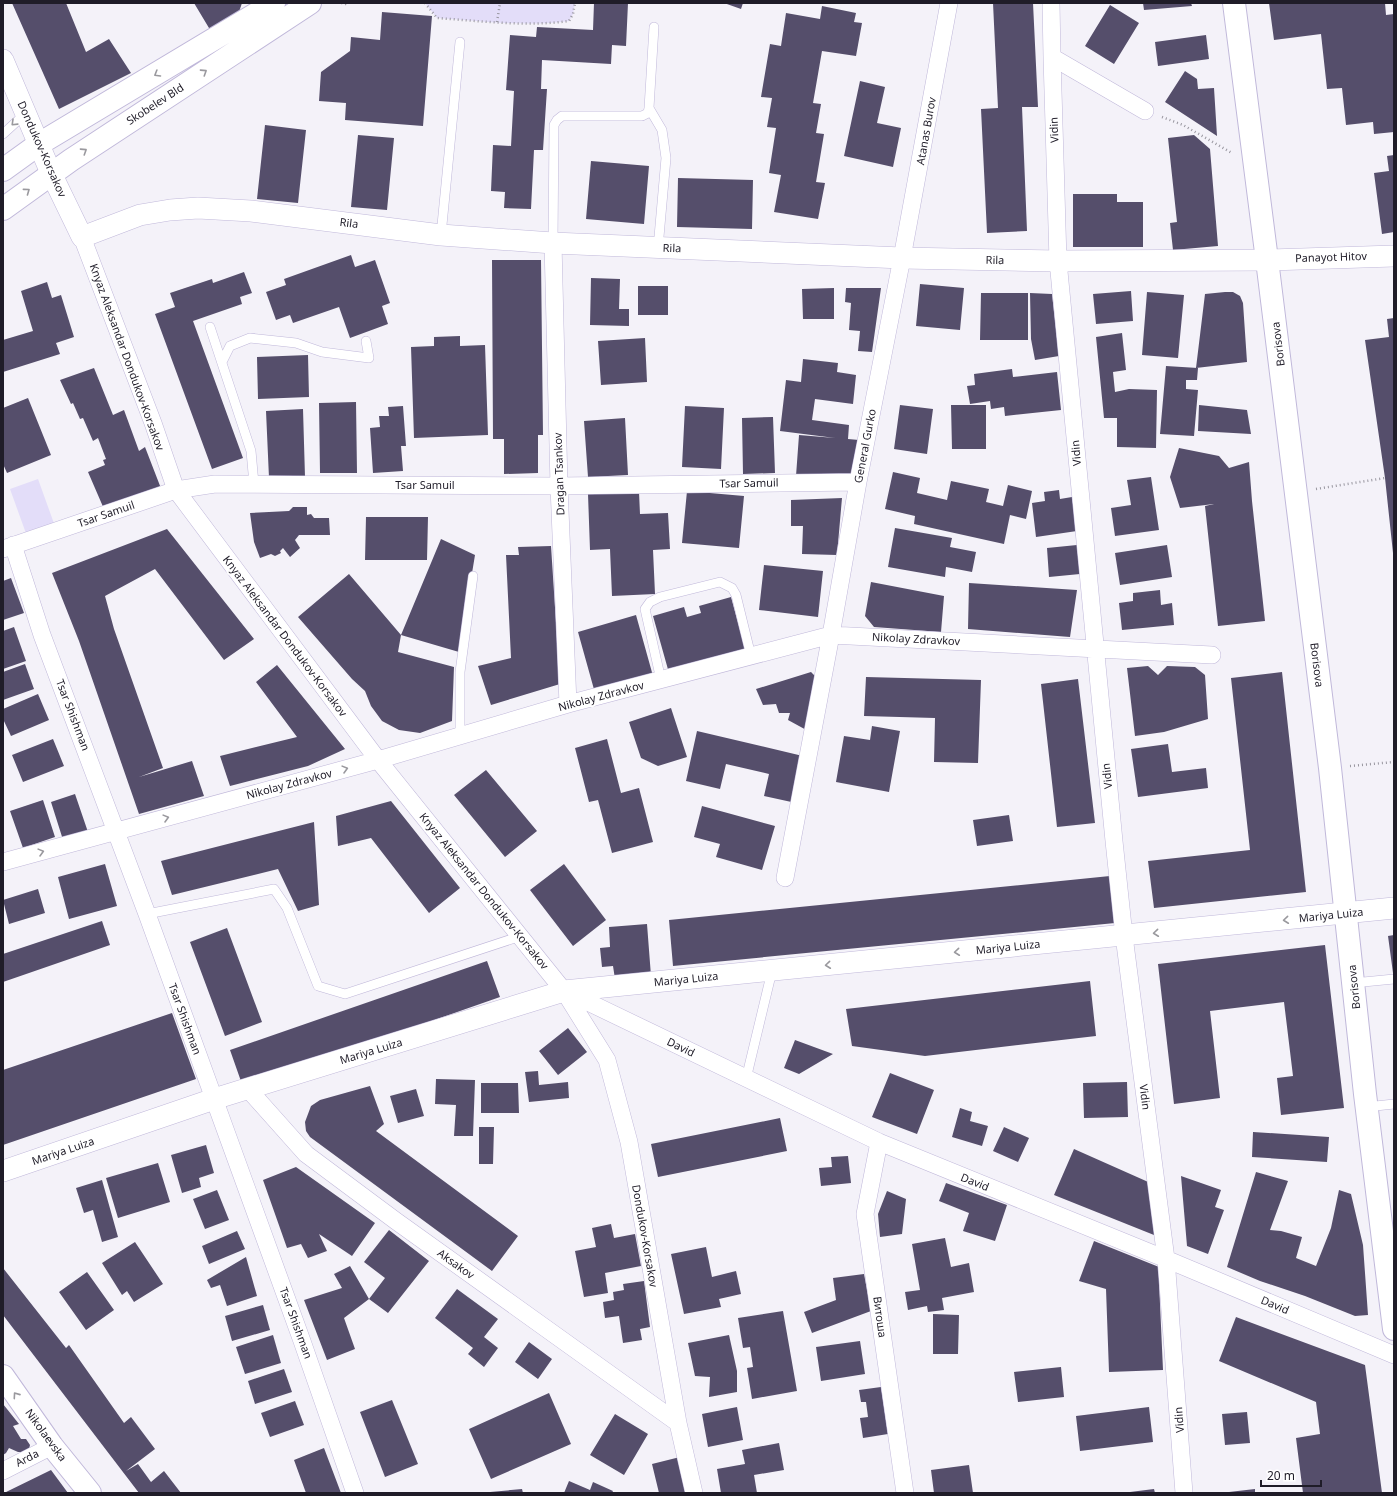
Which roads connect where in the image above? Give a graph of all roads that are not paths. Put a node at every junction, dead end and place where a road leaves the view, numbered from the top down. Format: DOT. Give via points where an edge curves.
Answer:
graph roads {
  1 [pos="250,3"];
  2 [pos="274,3"];
  3 [pos="310,3"];
  4 [pos="949,3"];
  5 [pos="1051,3"];
  6 [pos="1234,3"];
  7 [pos="242,23"];
  8 [pos="654,27"];
  9 [pos="460,42"];
  10 [pos="1052,57"];
  11 [pos="3,60"];
  12 [pos="650,108"];
  13 [pos="1146,111"];
  14 [pos="26,113"];
  15 [pos="3,134"];
  16 [pos="39,144"];
  17 [pos="3,170"];
  18 [pos="52,173"];
  19 [pos="3,209"];
  20 [pos="441,235"];
  21 [pos="82,237"];
  22 [pos="553,243"];
  23 [pos="658,248"];
  24 [pos="1394,256"];
  25 [pos="902,258"];
  26 [pos="1267,260"];
  27 [pos="1058,261"];
  28 [pos="210,327"];
  29 [pos="366,341"];
  30 [pos="222,362"];
  31 [pos="858,482"];
  32 [pos="254,484"];
  33 [pos="559,486"];
  34 [pos="176,490"];
  35 [pos="8,547"];
  36 [pos="474,576"];
  37 [pos="831,635"];
  38 [pos="1094,648"];
  39 [pos="1212,655"];
  40 [pos="751,656"];
  41 [pos="661,680"];
  42 [pos="568,704"];
  43 [pos="460,736"];
  44 [pos="378,760"];
  45 [pos="116,831"];
  46 [pos="3,862"];
  47 [pos="785,878"];
  48 [pos="1394,908"];
  49 [pos="147,914"];
  50 [pos="1345,914"];
  51 [pos="521,936"];
  52 [pos="1124,936"];
  53 [pos="772,971"];
  54 [pos="1394,979"];
  55 [pos="1353,983"];
  56 [pos="564,991"];
  57 [pos="746,1079"];
  58 [pos="248,1089"];
  59 [pos="214,1099"];
  60 [pos="1394,1104"];
  61 [pos="1366,1107"];
  62 [pos="879,1142"];
  63 [pos="3,1171"];
  64 [pos="1166,1259"];
  65 [pos="1394,1329"];
  66 [pos="1394,1356"];
  67 [pos="3,1376"];
  68 [pos="678,1423"];
  69 [pos="52,1446"];
  70 [pos="3,1471"];
  71 [pos="90,1493"];
  72 [pos="355,1493"];
  73 [pos="694,1493"];
  74 [pos="905,1493"];
  75 [pos="1184,1493"];
  1 -- 7 [label="street"];
  2 -- 7 [label="main road"];
  18 -- 3 [label="main road, Skobelev Bld, one-way"];
  4 -- 25 [label="street, Atanas Burov"];
  5 -- 10 [label="street, Vidin"];
  6 -- 26 [label="main road, Borisova"];
  7 -- 16 [label="main road, one-way"];
  8 -- 12 [label="lane"];
  9 -- 20 [label="lane"];
  10 -- 13 [label="street"];
  10 -- 27 [label="street, Vidin"];
  11 -- 14 [label="street, Dondukov-Korsakov"];
  12 -- 22 [label="lane" via="648,113 642,116 562,116 557,120 554,125"];
  12 -- 23 [label="lane" via="662,130 666,158"];
  14 -- 15 [label="lane, one-way"];
  14 -- 16 [label="street, Dondukov-Korsakov"];
  16 -- 17 [label="main road"];
  16 -- 18 [label="street, Dondukov-Korsakov"];
  19 -- 18 [label="main road, Skobelev Bld, one-way"];
  18 -- 21 [label="street, Dondukov-Korsakov"];
  20 -- 21 [label="street, Rila" via="250,211 198,208 140,215"];
  20 -- 22 [label="street, Rila"];
  21 -- 34 [label="street, Knyaz Aleksandar Dondukov-Korsakov"];
  22 -- 23 [label="street, Rila"];
  22 -- 33 [label="street, Dragan Tsankov"];
  23 -- 25 [label="street, Rila"];
  24 -- 26 [label="street, Panayot Hitov"];
  25 -- 27 [label="street, Rila"];
  25 -- 31 [label="street, General Gurko"];
  26 -- 27 [label="street, Rila"];
  26 -- 50 [label="main road, Borisova" via="1330,768"];
  27 -- 38 [label="street, Vidin"];
  28 -- 30 [label="lane"];
  29 -- 30 [label="lane" via="370,358 322,352 296,343 250,338 230,346"];
  30 -- 32 [label="lane" via="252,450"];
  31 -- 33 [label="street, Tsar Samuil"];
  31 -- 37 [label="street, General Gurko"];
  32 -- 33 [label="street, Tsar Samuil"];
  32 -- 34 [label="street, Tsar Samuil" via="215,484"];
  33 -- 42 [label="street, Dragan Tsankov"];
  34 -- 35 [label="street, Tsar Samuil"];
  34 -- 44 [label="street, Knyaz Aleksandar Dondukov-Korsakov"];
  35 -- 45 [label="street, Tsar Shishman"];
  36 -- 43 [label="lane" via="460,672"];
  37 -- 38 [label="street, Nikolay Zdravkov"];
  37 -- 40 [label="street, Nikolay Zdravkov"];
  37 -- 47 [label="street, General Gurko"];
  38 -- 39 [label="street, Nikolay Zdravkov"];
  38 -- 52 [label="street, Vidin"];
  40 -- 41 [label="street, Nikolay Zdravkov"];
  40 -- 41 [label="lane" via="732,588 720,582 660,597 650,602 645,609"];
  41 -- 42 [label="street, Nikolay Zdravkov"];
  42 -- 43 [label="street, Nikolay Zdravkov"];
  43 -- 44 [label="street, Nikolay Zdravkov"];
  45 -- 44 [label="street, Nikolay Zdravkov, one-way"];
  44 -- 51 [label="street, Knyaz Aleksandar Dondukov-Korsakov"];
  46 -- 45 [label="street, Nikolay Zdravkov, one-way"];
  45 -- 49 [label="street, Tsar Shishman"];
  48 -- 50 [label="street, Mariya Luiza"];
  49 -- 51 [label="lane" via="274,889 287,908 318,986 345,994"];
  49 -- 59 [label="street, Tsar Shishman"];
  50 -- 52 [label="street, Mariya Luiza, one-way"];
  50 -- 55 [label="main road, Borisova"];
  51 -- 56 [label="street, Knyaz Aleksandar Dondukov-Korsakov"];
  52 -- 53 [label="street, Mariya Luiza, one-way"];
  52 -- 64 [label="street, Vidin"];
  53 -- 56 [label="street, Mariya Luiza"];
  53 -- 57 [label="lane"];
  54 -- 55 [label="lane"];
  55 -- 61 [label="main road, Borisova"];
  56 -- 57 [label="street, David"];
  56 -- 58 [label="street, Mariya Luiza"];
  56 -- 68 [label="street, Dondukov-Korsakov" via="607,1060 629,1142"];
  57 -- 62 [label="street, David"];
  58 -- 59 [label="street, Mariya Luiza"];
  58 -- 68 [label="street, Aksakov" via="306,1154"];
  59 -- 63 [label="street, Mariya Luiza"];
  59 -- 72 [label="street, Tsar Shishman"];
  60 -- 61 [label="lane"];
  61 -- 65 [label="main road, Borisova"];
  62 -- 64 [label="street, David"];
  62 -- 74 [label="street, Витоша" via="865,1214"];
  64 -- 66 [label="street, David"];
  64 -- 75 [label="street, Vidin"];
  69 -- 67 [label="main road, Nikolaevska, one-way"];
  68 -- 73 [label="street, Dondukov-Korsakov"];
  69 -- 70 [label="street, Arda"];
  69 -- 71 [label="main road, Nikolaevska"];
}
